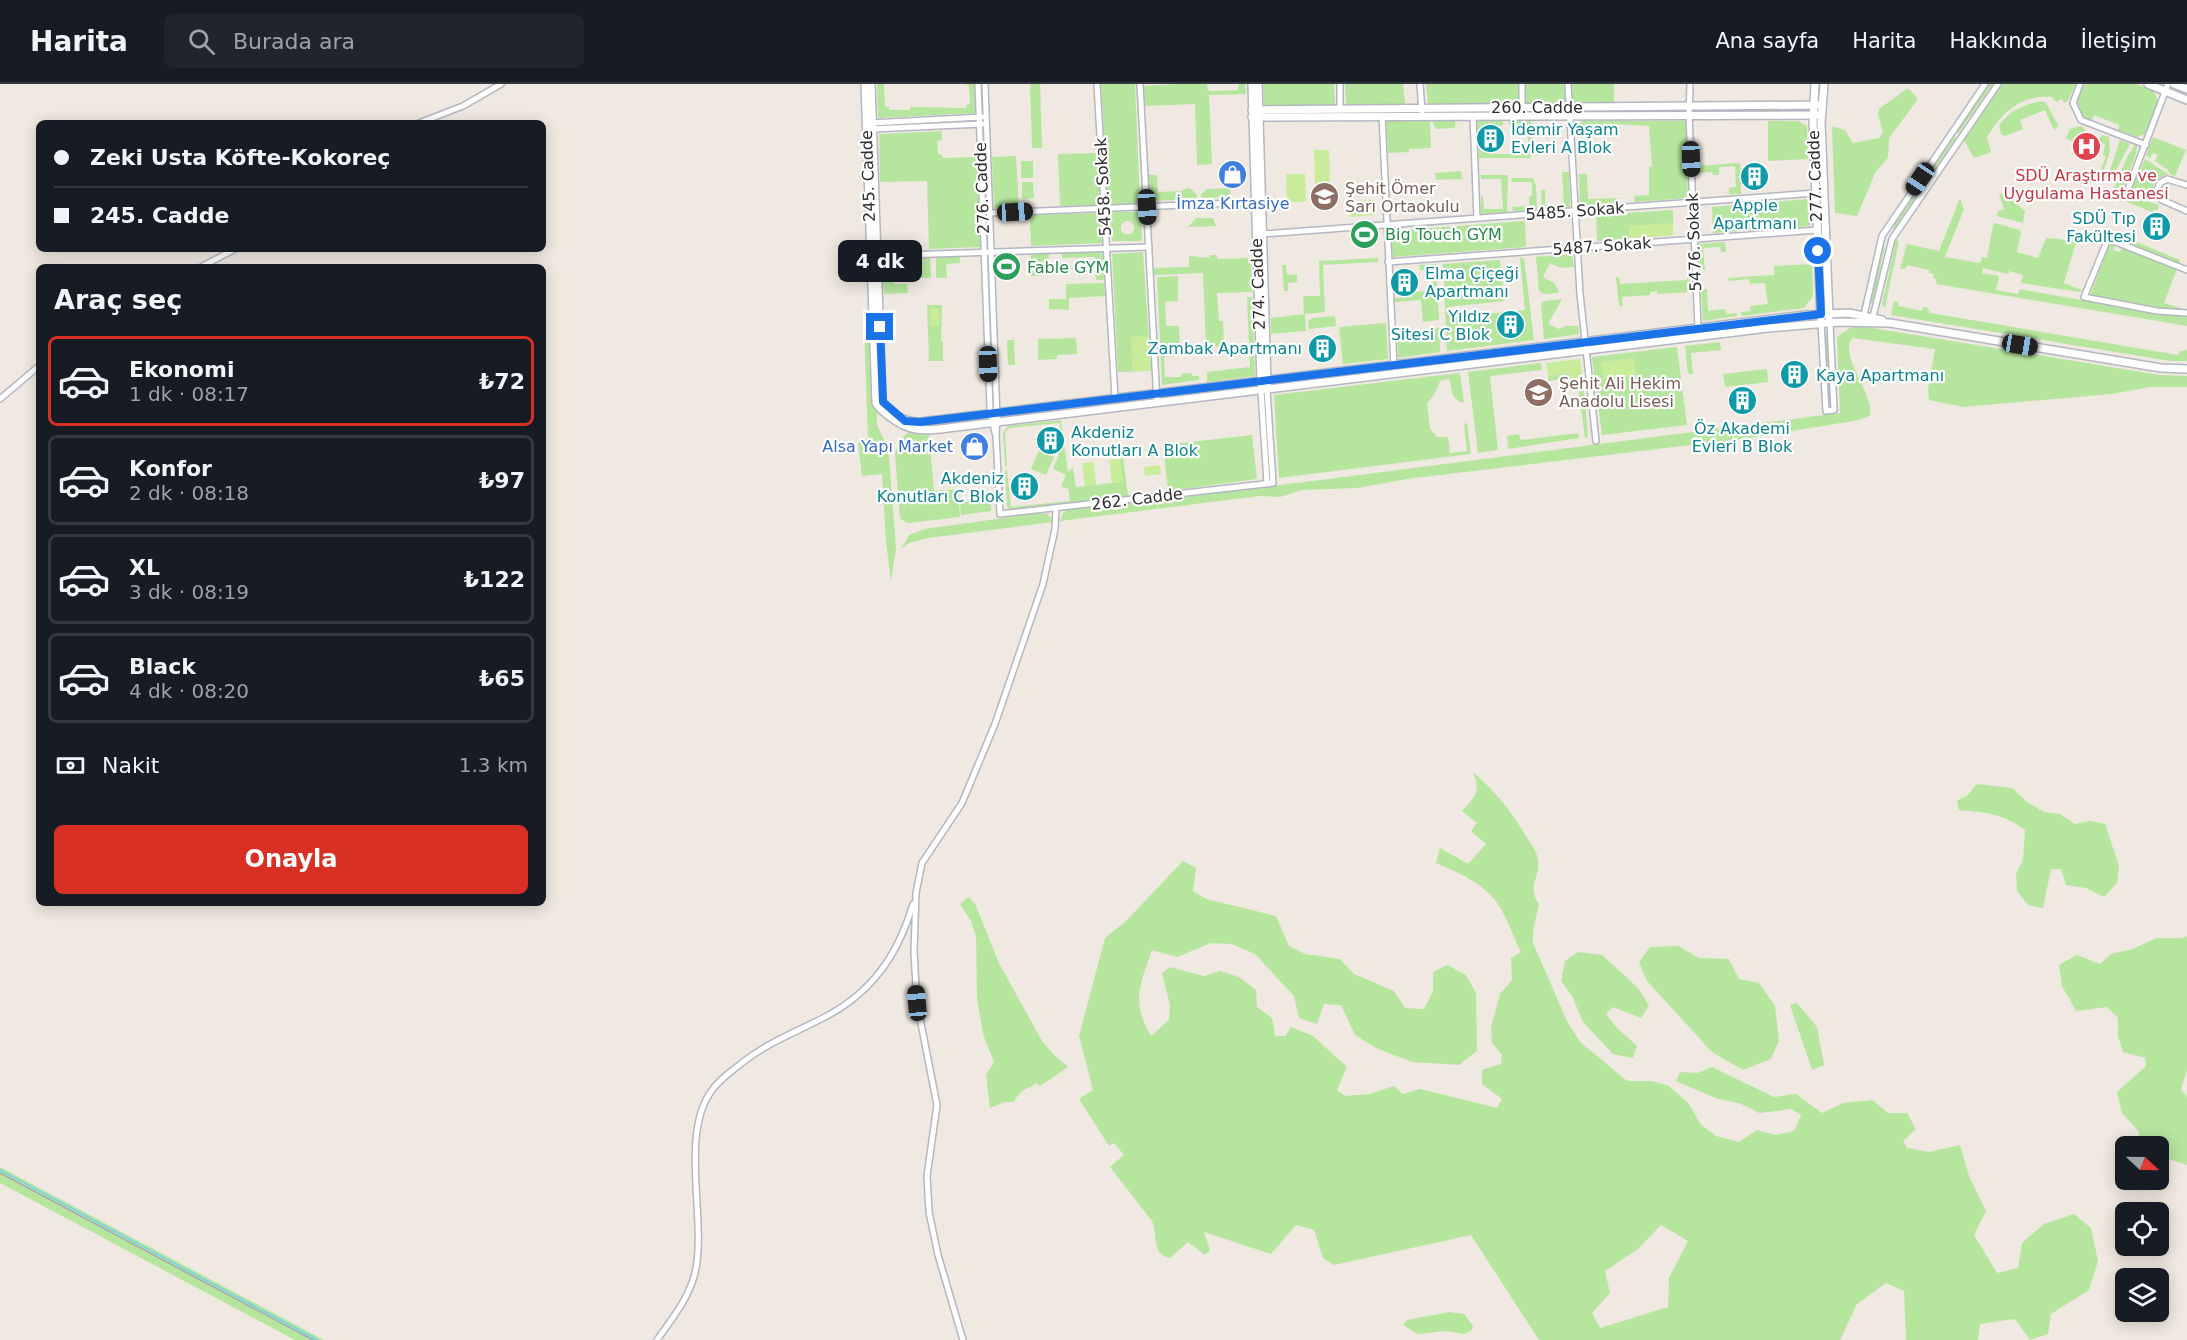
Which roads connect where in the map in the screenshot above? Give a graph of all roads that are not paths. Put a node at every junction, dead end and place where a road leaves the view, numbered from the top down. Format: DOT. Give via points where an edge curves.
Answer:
graph roads {
  1 [pos="501,84"];
  2 [pos="865,84"];
  3 [pos="871,84"];
  4 [pos="978,84"];
  5 [pos="985,84"];
  6 [pos="1097,84"];
  7 [pos="1140,84"];
  8 [pos="1251,84"];
  9 [pos="1258,84"];
  10 [pos="1340,84"];
  11 [pos="1420,84"];
  12 [pos="1522,84"];
  13 [pos="1568,84"];
  14 [pos="1690,84"];
  15 [pos="1815,84"];
  16 [pos="1824,84"];
  17 [pos="1985,84"];
  18 [pos="1998,84"];
  19 [pos="2080,84"];
  20 [pos="2148,84"];
  21 [pos="2174,84"];
  22 [pos="2168,88"];
  23 [pos="2187,89"];
  24 [pos="2187,100"];
  25 [pos="1813,105"];
  26 [pos="1822,105"];
  27 [pos="1689,106"];
  28 [pos="1522,108"];
  29 [pos="1340,109"];
  30 [pos="1570,111"];
  31 [pos="1422,112"];
  32 [pos="1256,113"];
  33 [pos="1689,115"];
  34 [pos="1813,115"];
  35 [pos="1821,115"];
  36 [pos="1382,116"];
  37 [pos="1473,116"];
  38 [pos="983,117"];
  39 [pos="427,120"];
  40 [pos="983,124"];
  41 [pos="869,126"];
  42 [pos="2146,145"];
  43 [pos="2187,185"];
  44 [pos="1816,194"];
  45 [pos="2125,197"];
  46 [pos="1258,202"];
  47 [pos="1693,202"];
  48 [pos="1147,207"];
  49 [pos="1104,208"];
  50 [pos="1575,211"];
  51 [pos="2187,211"];
  52 [pos="990,213"];
  53 [pos="1477,218"];
  54 [pos="1386,225"];
  55 [pos="1817,230"];
  56 [pos="1884,232"];
  57 [pos="1262,234"];
  58 [pos="1894,236"];
  59 [pos="1694,240"];
  60 [pos="1106,247"];
  61 [pos="1149,247"];
  62 [pos="1577,248"];
  63 [pos="988,251"];
  64 [pos="230,252"];
  65 [pos="875,256"];
  66 [pos="1388,262"];
  67 [pos="207,264"];
  68 [pos="2187,270"];
  69 [pos="1829,313"];
  70 [pos="1821,314"];
  71 [pos="2187,314"];
  72 [pos="1864,315"];
  73 [pos="1873,317"];
  74 [pos="1821,323"];
  75 [pos="1830,323"];
  76 [pos="1890,323"];
  77 [pos="1698,327"];
  78 [pos="1584,341"];
  79 [pos="1585,351"];
  80 [pos="1393,364"];
  81 [pos="36,369"];
  82 [pos="2187,369"];
  83 [pos="1394,374"];
  84 [pos="1264,381"];
  85 [pos="1264,391"];
  86 [pos="1157,393"];
  87 [pos="1115,398"];
  88 [pos="0,399"];
  89 [pos="1157,404"];
  90 [pos="994,413"];
  91 [pos="995,423"];
  92 [pos="909,425"];
  93 [pos="1596,441"];
  94 [pos="1270,483"];
  95 [pos="1056,508"];
  96 [pos="1000,514"];
  97 [pos="916,893"];
  98 [pos="657,1340"];
  99 [pos="963,1340"];
  1 -- 39 [label="street" via="463,106"];
  2 -- 41 [label="street, 245. Cadde"];
  3 -- 41 [label="street, 245. Cadde"];
  4 -- 38 [label="street, 276. Cadde"];
  5 -- 38 [label="street, 276. Cadde"];
  6 -- 49 [label="street, 5458. Sokak"];
  7 -- 48 [label="street"];
  8 -- 32 [label="street, 274. Cadde"];
  9 -- 32 [label="street"];
  10 -- 29 [label="street"];
  11 -- 31 [label="street"];
  12 -- 28 [label="street"];
  13 -- 30 [label="street"];
  14 -- 27 [label="street, 5476. Sokak"];
  15 -- 25 [label="street, 277. Cadde"];
  16 -- 26 [label="street, 277. Cadde"];
  17 -- 56 [label="street"];
  18 -- 58 [label="street"];
  19 -- 42 [label="street" via="2073,104 2081,120"];
  20 -- 22 [label="street"];
  21 -- 23 [label="street"];
  22 -- 24 [label="street"];
  22 -- 42 [label="street"];
  25 -- 26 [label="street, 260. Cadde"];
  25 -- 27 [label="street, 260. Cadde"];
  25 -- 34 [label="street, 277. Cadde"];
  26 -- 35 [label="street, 277. Cadde"];
  27 -- 30 [label="street, 260. Cadde"];
  27 -- 33 [label="street, 5476. Sokak"];
  28 -- 30 [label="street, 260. Cadde"];
  28 -- 31 [label="street, 260. Cadde"];
  29 -- 31 [label="street, 260. Cadde"];
  29 -- 32 [label="street, 260. Cadde"];
  30 -- 33 [label="street, 260. Cadde"];
  30 -- 37 [label="street, 260. Cadde"];
  30 -- 50 [label="street"];
  31 -- 36 [label="street, 260. Cadde"];
  31 -- 37 [label="street, 260. Cadde"];
  32 -- 36 [label="street, 260. Cadde"];
  32 -- 46 [label="street, 274. Cadde"];
  33 -- 34 [label="street, 260. Cadde"];
  33 -- 47 [label="street, 5476. Sokak"];
  34 -- 35 [label="street, 260. Cadde"];
  34 -- 44 [label="street, 277. Cadde"];
  35 -- 69 [label="street, 277. Cadde"];
  36 -- 54 [label="street"];
  37 -- 53 [label="street"];
  38 -- 40 [label="street, 276. Cadde"];
  38 -- 41 [label="street"];
  40 -- 41 [label="street"];
  40 -- 52 [label="street, 276. Cadde"];
  40 -- 63 [label="street, 276. Cadde"];
  41 -- 65 [label="street, 245. Cadde"];
  42 -- 45 [label="street"];
  43 -- 51 [label="street" via="2167,179 2157,190 2162,200"];
  44 -- 47 [label="street, 5485. Sokak"];
  44 -- 55 [label="street, 277. Cadde"];
  46 -- 48 [label="street"];
  46 -- 57 [label="street, 274. Cadde"];
  46 -- 84 [label="street, 274. Cadde"];
  47 -- 50 [label="street, 5485. Sokak"];
  47 -- 59 [label="street, 5476. Sokak"];
  48 -- 49 [label="street"];
  48 -- 61 [label="street"];
  49 -- 52 [label="street"];
  49 -- 60 [label="street, 5458. Sokak"];
  50 -- 53 [label="street, 5485. Sokak"];
  50 -- 62 [label="street"];
  52 -- 63 [label="street, 276. Cadde"];
  53 -- 54 [label="street, 5485. Sokak"];
  54 -- 57 [label="street, 5485. Sokak"];
  54 -- 66 [label="street"];
  55 -- 59 [label="street, 5487. Sokak"];
  55 -- 70 [label="street, 277. Cadde"];
  56 -- 58 [label="street"];
  56 -- 72 [label="street"];
  57 -- 84 [label="street, 274. Cadde"];
  58 -- 73 [label="street"];
  59 -- 62 [label="street, 5487. Sokak"];
  59 -- 77 [label="street, 5476. Sokak"];
  60 -- 61 [label="street"];
  60 -- 63 [label="street"];
  60 -- 87 [label="street, 5458. Sokak"];
  61 -- 86 [label="street"];
  62 -- 66 [label="street, 5487. Sokak"];
  62 -- 78 [label="street"];
  63 -- 65 [label="street"];
  63 -- 90 [label="street, 276. Cadde"];
  64 -- 67 [label="street"];
  65 -- 92 [label="street, 245. Cadde" via="876,401"];
  66 -- 80 [label="street"];
  68 -- 71 [label="street" via="2108,239 2084,297"];
  69 -- 70 [label="street"];
  69 -- 72 [label="street"];
  69 -- 75 [label="street, 277. Cadde"];
  70 -- 74 [label="street, 277. Cadde"];
  70 -- 77 [label="street"];
  72 -- 73 [label="street"];
  73 -- 76 [label="street"];
  74 -- 75 [label="street"];
  74 -- 75 [label="street, 277. Cadde" via="1826,411 1834,410"];
  74 -- 79 [label="street"];
  75 -- 76 [label="street"];
  76 -- 82 [label="street"];
  77 -- 78 [label="street"];
  78 -- 79 [label="street"];
  78 -- 80 [label="street"];
  79 -- 83 [label="street"];
  79 -- 93 [label="street"];
  80 -- 83 [label="street"];
  80 -- 84 [label="street"];
  81 -- 88 [label="street"];
  83 -- 85 [label="street"];
  84 -- 85 [label="street, 274. Cadde"];
  84 -- 86 [label="street"];
  85 -- 89 [label="street"];
  85 -- 94 [label="street, 274. Cadde"];
  86 -- 87 [label="street"];
  86 -- 89 [label="street"];
  87 -- 90 [label="street"];
  89 -- 91 [label="street"];
  90 -- 91 [label="street, 276. Cadde"];
  90 -- 92 [label="street"];
  91 -- 92 [label="street" via="924,431"];
  91 -- 96 [label="street, 276. Cadde"];
  94 -- 95 [label="street, 262. Cadde"];
  95 -- 96 [label="street, 262. Cadde"];
  95 -- 97 [label="street" via="1042,584 995,724 962,803 922,863"];
  97 -- 98 [label="street" via="895,952 869,984 838,1009 759,1051 710,1093 700,1114 697,1145 696,1270 685,1298"];
  97 -- 99 [label="street" via="917,1003 937,1105 927,1176 928,1212"];
}
